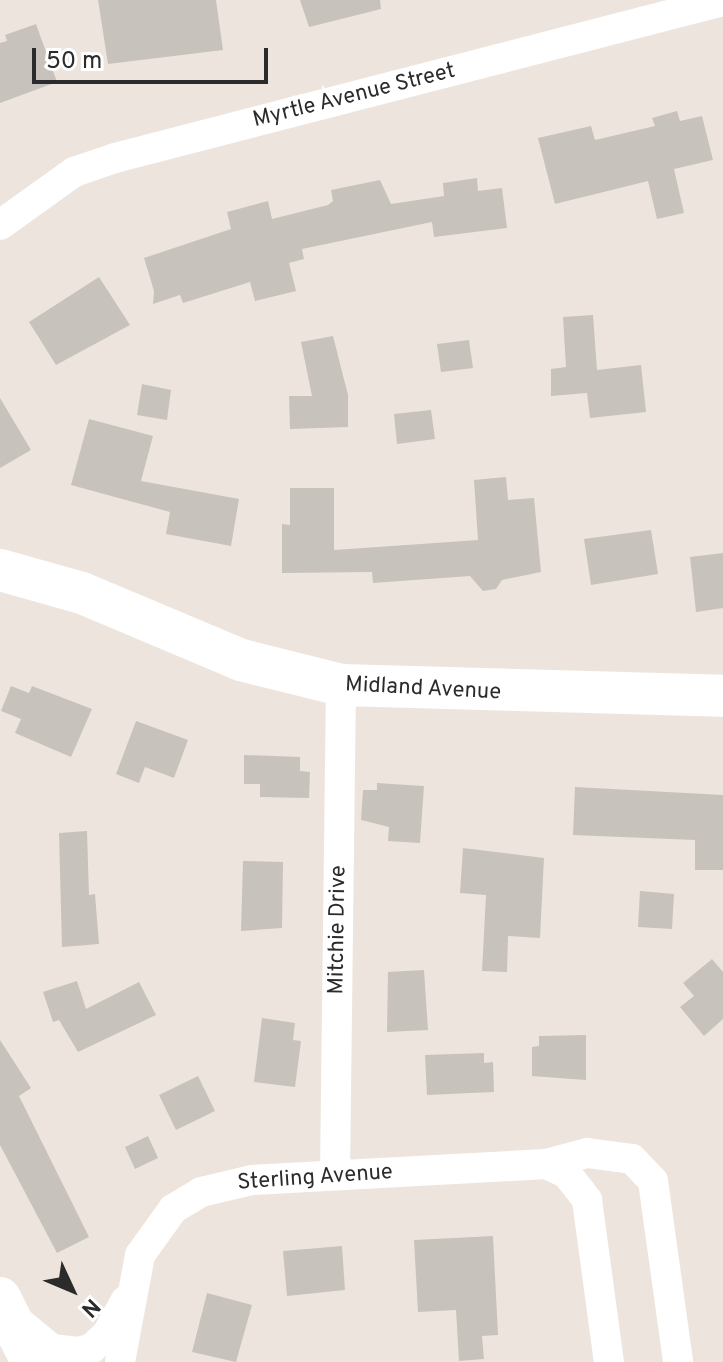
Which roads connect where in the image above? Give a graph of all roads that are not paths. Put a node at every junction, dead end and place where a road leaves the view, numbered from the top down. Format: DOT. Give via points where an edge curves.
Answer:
graph roads {
  1 [pos="723,1"];
  2 [pos="0,225"];
  3 [pos="0,570"];
  4 [pos="341,685"];
  5 [pos="723,696"];
  6 [pos="546,1164"];
  7 [pos="335,1175"];
  8 [pos="133,1281"];
  9 [pos="2,1302"];
  10 [pos="32,1362"];
  11 [pos="120,1362"];
  12 [pos="609,1362"];
  13 [pos="678,1362"];
  1 -- 2 [label="street, Myrtle Avenue Street" via="115,158 74,172"];
  3 -- 4 [label="street, Midland Avenue" via="82,593 241,660"];
  4 -- 5 [label="street, Midland Avenue"];
  4 -- 7 [label="street, Mitchie Drive"];
  6 -- 7 [label="street, Sterling Avenue"];
  6 -- 12 [label="street" via="567,1174 587,1200"];
  6 -- 13 [label="street, Sterling Avenue" via="587,1153 618,1155 632,1159 653,1181"];
  7 -- 8 [label="street, Sterling Avenue" via="252,1180 201,1192 173,1209 157,1227"];
  8 -- 9 [label="street, Sterling Avenue" via="107,1334 79,1352 35,1341"];
  8 -- 11 [label="street, Sterling Avenue"];
  9 -- 10 [label="street"];
}
